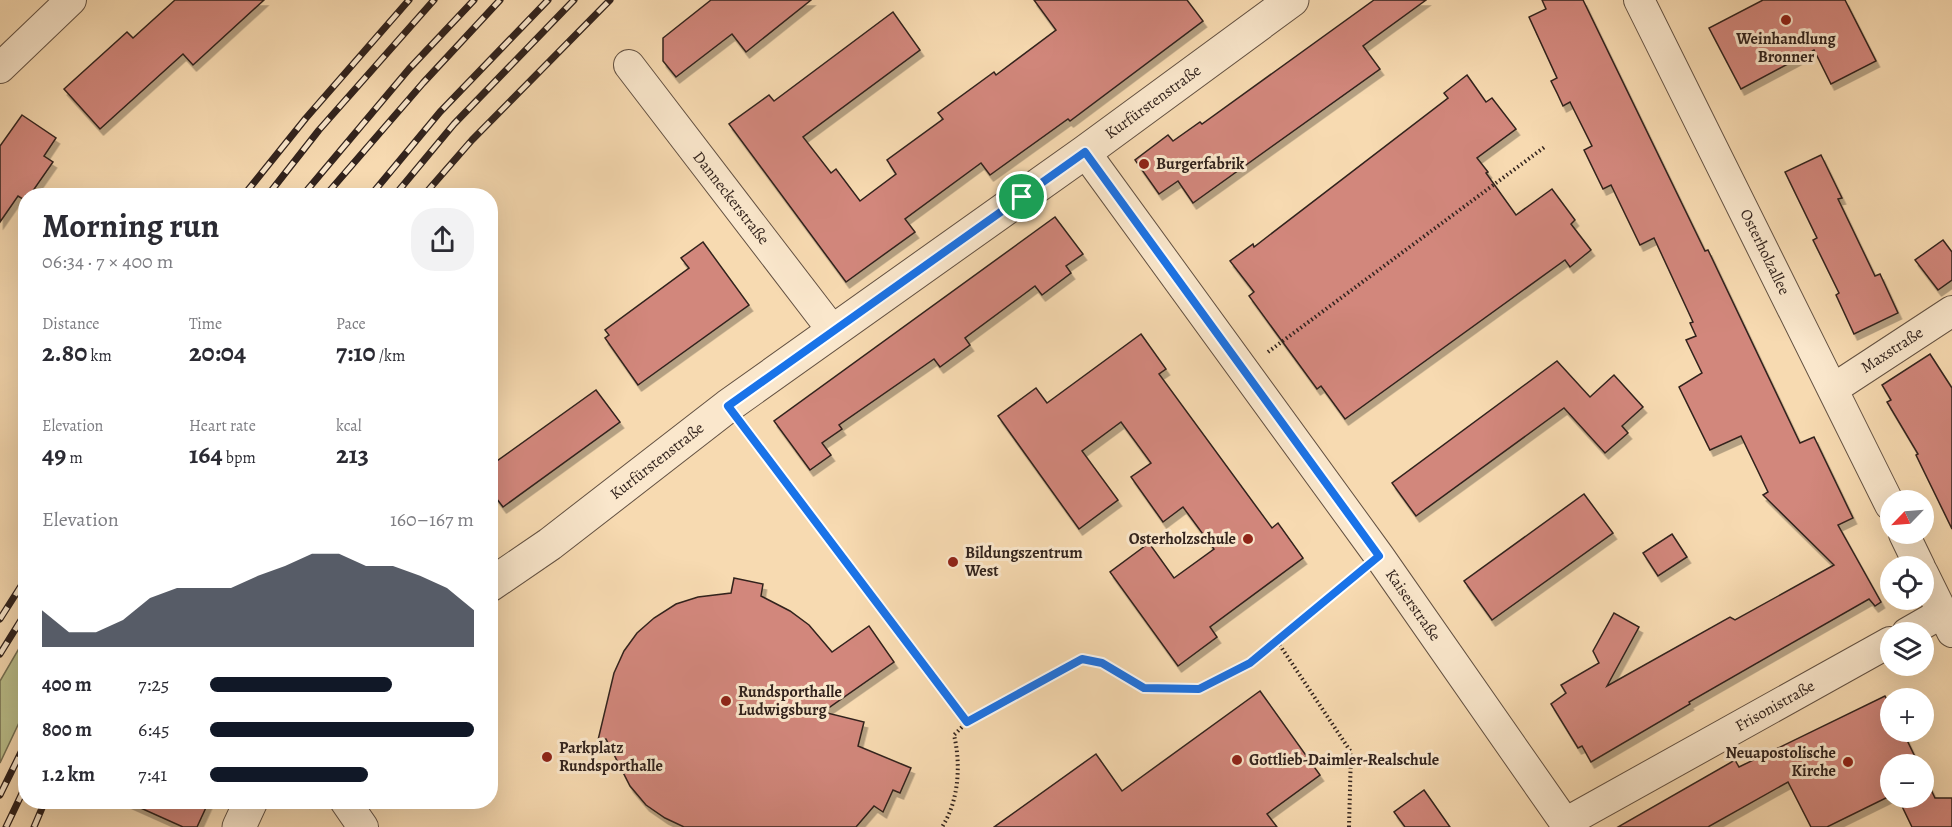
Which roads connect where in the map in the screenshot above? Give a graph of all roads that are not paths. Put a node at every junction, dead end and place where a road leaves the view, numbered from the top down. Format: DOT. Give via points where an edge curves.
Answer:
graph roads {
  1 [pos="71,0"];
  2 [pos="1292,0"];
  3 [pos="1640,0"];
  4 [pos="629,65"];
  5 [pos="0,68"];
  6 [pos="1085,152"];
  7 [pos="1952,311"];
  8 [pos="833,331"];
  9 [pos="1833,389"];
  10 [pos="1883,490"];
  11 [pos="498,580"];
  12 [pos="1934,595"];
  13 [pos="1947,622"];
  14 [pos="1880,648"];
  15 [pos="247,809"];
  16 [pos="351,809"];
  17 [pos="1567,825"];
  18 [pos="239,827"];
  19 [pos="363,827"];
  1 -- 5 [label="street"];
  2 -- 6 [label="street, Kurfürstenstraße"];
  3 -- 9 [label="street, Osterholzallee"];
  4 -- 8 [label="street, Danneckerstraße"];
  6 -- 8 [label="street, Kurfürstenstraße"];
  6 -- 17 [label="street, Kaiserstraße" via="1379,556"];
  7 -- 9 [label="street, Maxstraße"];
  8 -- 11 [label="street, Kurfürstenstraße"];
  9 -- 10 [label="street, Osterholzallee"];
  12 -- 13 [label="street"];
  14 -- 17 [label="street, Frisonistraße"];
  15 -- 18 [label="street"];
  16 -- 19 [label="street"];
}
